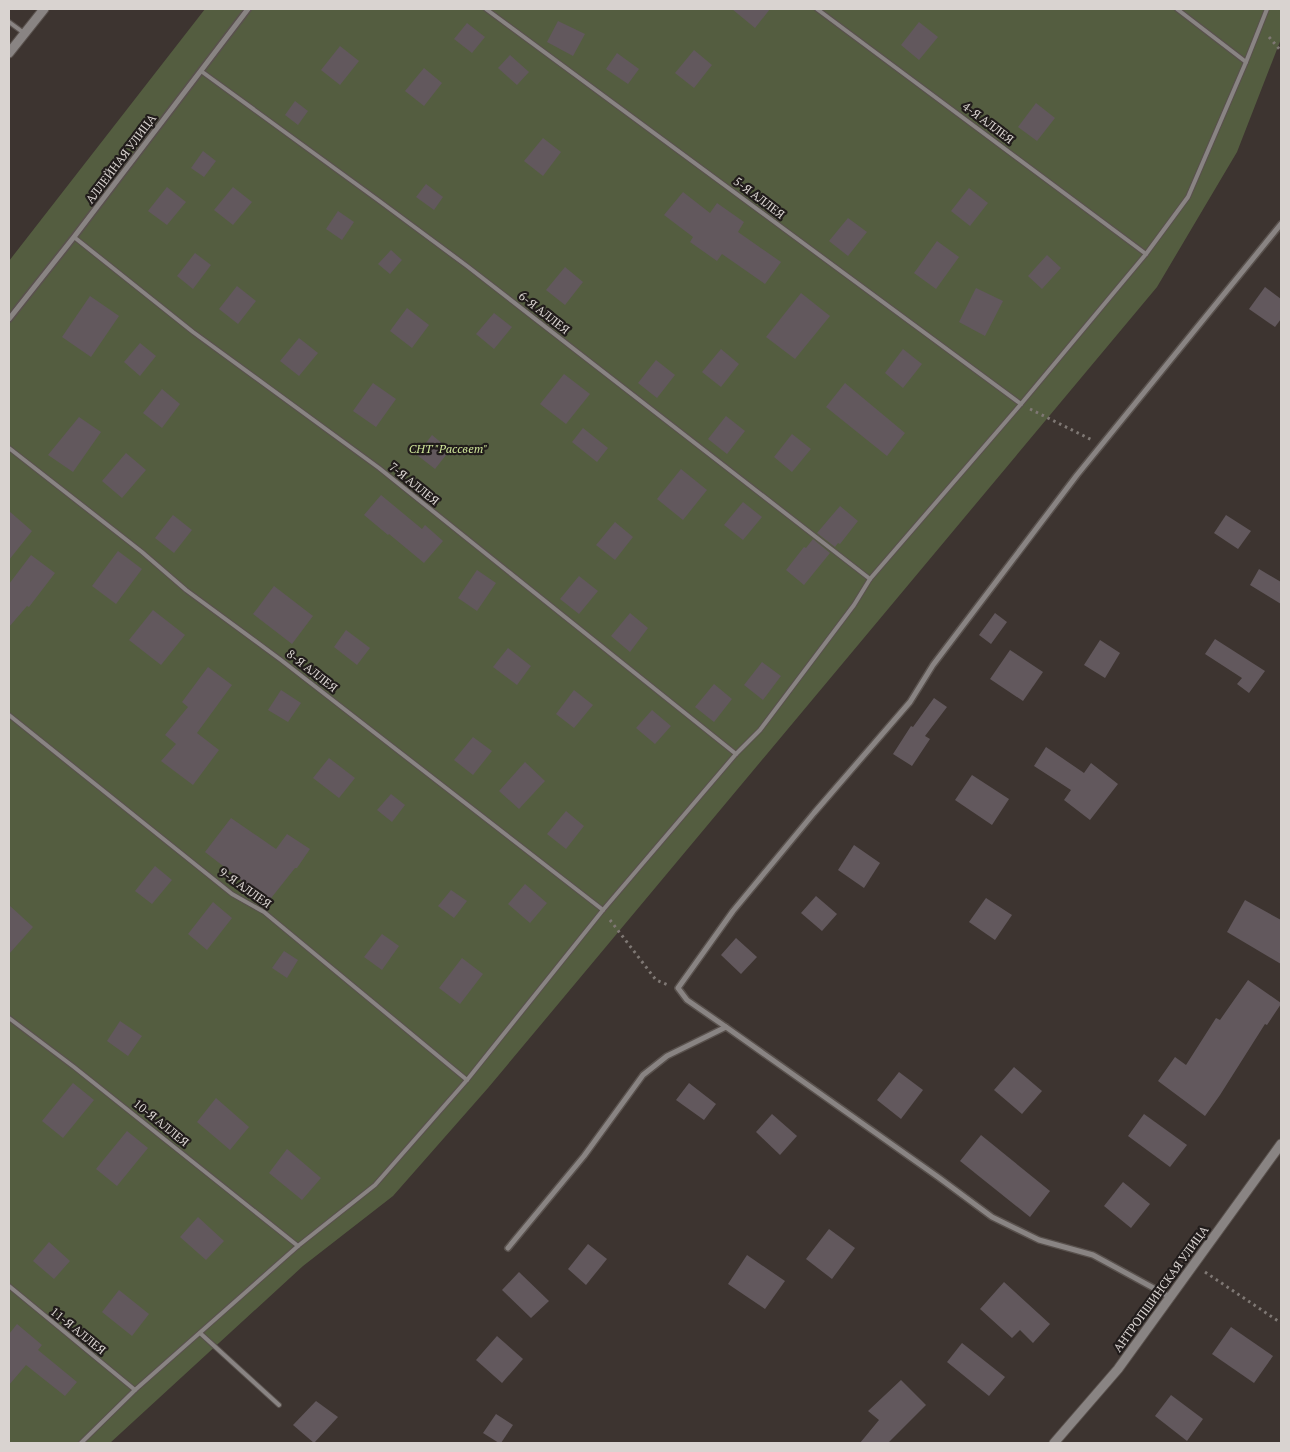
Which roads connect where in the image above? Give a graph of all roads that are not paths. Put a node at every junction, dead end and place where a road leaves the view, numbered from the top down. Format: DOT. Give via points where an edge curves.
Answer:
graph roads {
  1 [pos="44,9"];
  2 [pos="248,9"];
  3 [pos="486,9"];
  4 [pos="818,9"];
  5 [pos="1177,9"];
  6 [pos="1267,9"];
  7 [pos="9,22"];
  8 [pos="24,33"];
  9 [pos="9,53"];
  10 [pos="1246,62"];
  11 [pos="201,71"];
  12 [pos="1281,224"];
  13 [pos="74,237"];
  14 [pos="1146,254"];
  15 [pos="9,320"];
  16 [pos="1021,404"];
  17 [pos="9,448"];
  18 [pos="870,579"];
  19 [pos="9,715"];
  20 [pos="736,754"];
  21 [pos="603,910"];
  22 [pos="9,1018"];
  23 [pos="726,1027"];
  24 [pos="467,1080"];
  25 [pos="1281,1144"];
  26 [pos="298,1246"];
  27 [pos="508,1248"];
  28 [pos="9,1286"];
  29 [pos="1170,1297"];
  30 [pos="200,1333"];
  31 [pos="135,1390"];
  32 [pos="279,1405"];
  33 [pos="81,1443"];
  34 [pos="1054,1443"];
  1 -- 8 [label="street"];
  2 -- 11 [label="street, АЛЛЕЙНАЯ УЛИЦА"];
  3 -- 16 [label="lane, 5-Я АЛЛЕЯ"];
  4 -- 14 [label="lane, 4-Я АЛЛЕЯ"];
  5 -- 10 [label="lane"];
  6 -- 10 [label="lane"];
  7 -- 8 [label="lane"];
  8 -- 9 [label="street"];
  10 -- 14 [label="lane" via="1188,197"];
  11 -- 13 [label="street, АЛЛЕЙНАЯ УЛИЦА"];
  11 -- 18 [label="lane, 6-Я АЛЛЕЯ" via="467,266"];
  12 -- 23 [label="street" via="1071,483 933,666 910,702 739,904 678,988 687,1000"];
  13 -- 15 [label="street, АЛЛЕЙНАЯ УЛИЦА"];
  13 -- 20 [label="lane, 7-Я АЛЛЕЯ" via="193,332 379,468"];
  14 -- 16 [label="lane"];
  16 -- 18 [label="lane"];
  17 -- 21 [label="lane, 8-Я АЛЛЕЯ" via="186,590"];
  18 -- 20 [label="lane" via="760,730"];
  19 -- 24 [label="lane, 9-Я АЛЛЕЯ" via="232,894 264,912"];
  20 -- 21 [label="lane"];
  21 -- 24 [label="lane"];
  22 -- 26 [label="lane, 10-Я АЛЛЕЯ"];
  23 -- 27 [label="street" via="667,1056 642,1075 584,1156"];
  23 -- 29 [label="street" via="992,1217 1040,1240 1093,1255"];
  24 -- 26 [label="lane" via="375,1185"];
  25 -- 29 [label="street, АНТРОПШИНСКАЯ УЛИЦА"];
  26 -- 30 [label="lane"];
  28 -- 31 [label="lane, 11-Я АЛЛЕЯ"];
  29 -- 34 [label="street, АНТРОПШИНСКАЯ УЛИЦА" via="1118,1369"];
  30 -- 31 [label="lane"];
  30 -- 32 [label="lane"];
  31 -- 33 [label="lane"];
}
